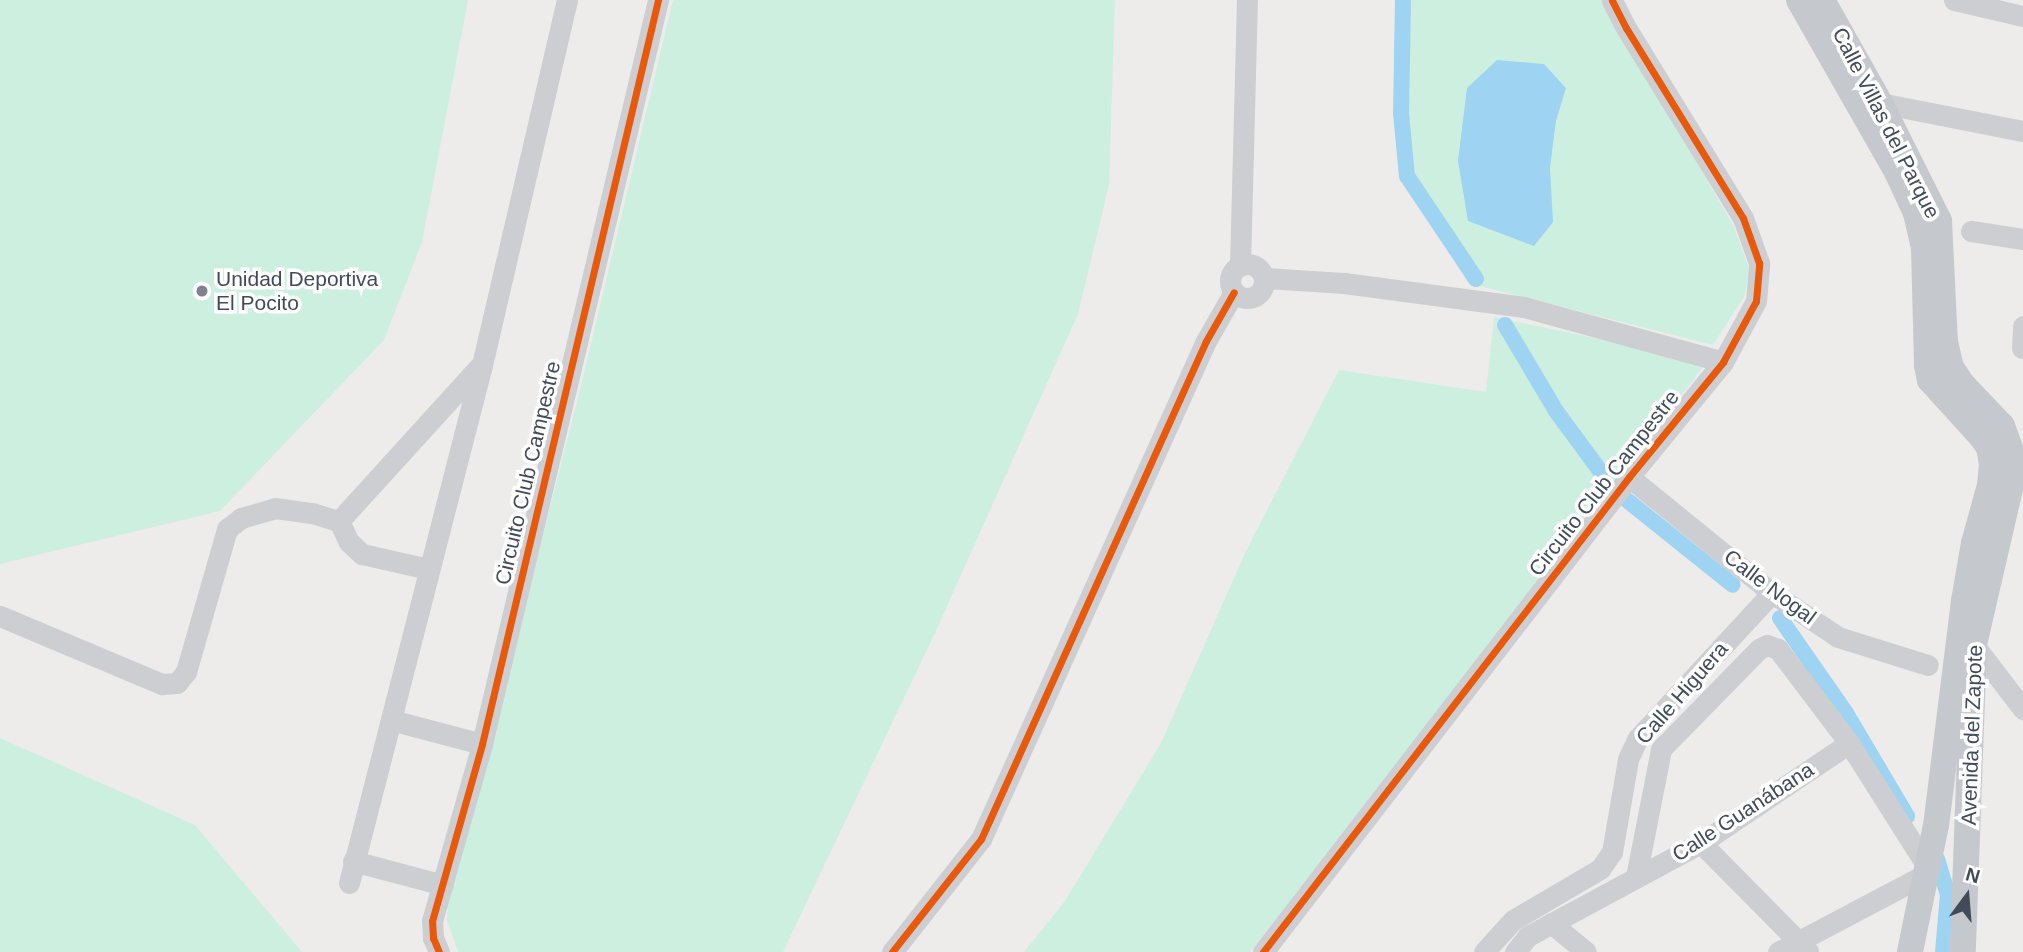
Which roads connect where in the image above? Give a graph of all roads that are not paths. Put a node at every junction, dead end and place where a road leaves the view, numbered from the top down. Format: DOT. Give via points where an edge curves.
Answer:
graph roads {
  1 [pos="566,0"];
  2 [pos="658,0"];
  3 [pos="1247,0"];
  4 [pos="1612,0"];
  5 [pos="1799,0"];
  6 [pos="1822,0"];
  7 [pos="1954,0"];
  8 [pos="2023,16"];
  9 [pos="1880,103"];
  10 [pos="2023,131"];
  11 [pos="1971,231"];
  12 [pos="2023,239"];
  13 [pos="1240,266"];
  14 [pos="1264,278"];
  15 [pos="1234,292"];
  16 [pos="2023,326"];
  17 [pos="2022,348"];
  18 [pos="1723,362"];
  19 [pos="482,365"];
  20 [pos="1629,477"];
  21 [pos="2008,485"];
  22 [pos="339,521"];
  23 [pos="428,569"];
  24 [pos="1772,593"];
  25 [pos="0,616"];
  26 [pos="1974,645"];
  27 [pos="1928,665"];
  28 [pos="2023,709"];
  29 [pos="391,720"];
  30 [pos="1849,743"];
  31 [pos="482,744"];
  32 [pos="1701,843"];
  33 [pos="354,862"];
  34 [pos="1925,870"];
  35 [pos="1636,877"];
  36 [pos="349,883"];
  37 [pos="443,885"];
  38 [pos="1551,923"];
  39 [pos="1804,947"];
  40 [pos="439,952"];
  41 [pos="892,952"];
  42 [pos="1263,952"];
  43 [pos="1484,952"];
  44 [pos="1515,952"];
  45 [pos="1586,952"];
  46 [pos="1778,952"];
  47 [pos="1910,952"];
  48 [pos="1963,952"];
  1 -- 19 [label="street"];
  2 -- 31 [label="street, Circuito Club Campestre"];
  3 -- 13 [label="street"];
  4 -- 18 [label="street, Circuito Club Campestre" via="1743,218 1759,262 1756,301"];
  5 -- 21 [label="main road, Calle Villas del Parque" via="1898,172 1916,213 1924,249 1930,380 1989,447"];
  6 -- 9 [label="main road, Calle Villas del Parque"];
  7 -- 8 [label="street"];
  9 -- 10 [label="street"];
  9 -- 21 [label="main road, Calle Villas del Parque" via="1939,221 1945,342 1951,367 2002,426 2011,453"];
  11 -- 12 [label="street"];
  13 -- 14 [label="street" via="1252,265"];
  13 -- 15 [label="street" via="1230,278"];
  14 -- 15 [label="street" via="1254,296"];
  14 -- 18 [label="street" via="1344,283 1524,307"];
  15 -- 41 [label="street" via="1206,341 981,839"];
  16 -- 17 [label="street"];
  18 -- 20 [label="street, Circuito Club Campestre"];
  19 -- 22 [label="street"];
  19 -- 23 [label="street"];
  20 -- 24 [label="street, Calle Nogal"];
  20 -- 42 [label="street, Circuito Club Campestre"];
  21 -- 26 [label="main road, Avenida del Zapote"];
  21 -- 34 [label="main road, Avenida del Zapote" via="1974,543 1936,825"];
  22 -- 23 [label="street" via="354,549"];
  22 -- 25 [label="street" via="275,508 241,518 227,529 186,672 177,683 162,684"];
  23 -- 29 [label="street"];
  24 -- 27 [label="street, Calle Nogal" via="1838,637"];
  24 -- 43 [label="street, Calle Higuera" via="1638,738 1628,759 1612,852 1600,869 1513,920"];
  26 -- 28 [label="street"];
  26 -- 48 [label="main road, Avenida del Zapote"];
  29 -- 31 [label="street"];
  29 -- 33 [label="street"];
  30 -- 32 [label="street, Calle Guanábana"];
  30 -- 34 [label="street"];
  30 -- 35 [label="street, Calle Higuera" via="1778,649 1767,645 1759,649 1661,749"];
  31 -- 37 [label="street, Circuito Club Campestre"];
  32 -- 35 [label="street, Calle Guanábana"];
  32 -- 39 [label="street"];
  33 -- 36 [label="street"];
  33 -- 37 [label="street"];
  34 -- 39 [label="street"];
  34 -- 47 [label="main road, Avenida del Zapote"];
  35 -- 38 [label="street"];
  37 -- 40 [label="street, Circuito Club Campestre" via="432,921"];
  38 -- 44 [label="street" via="1528,936"];
  38 -- 45 [label="street"];
  39 -- 46 [label="street"];
}
